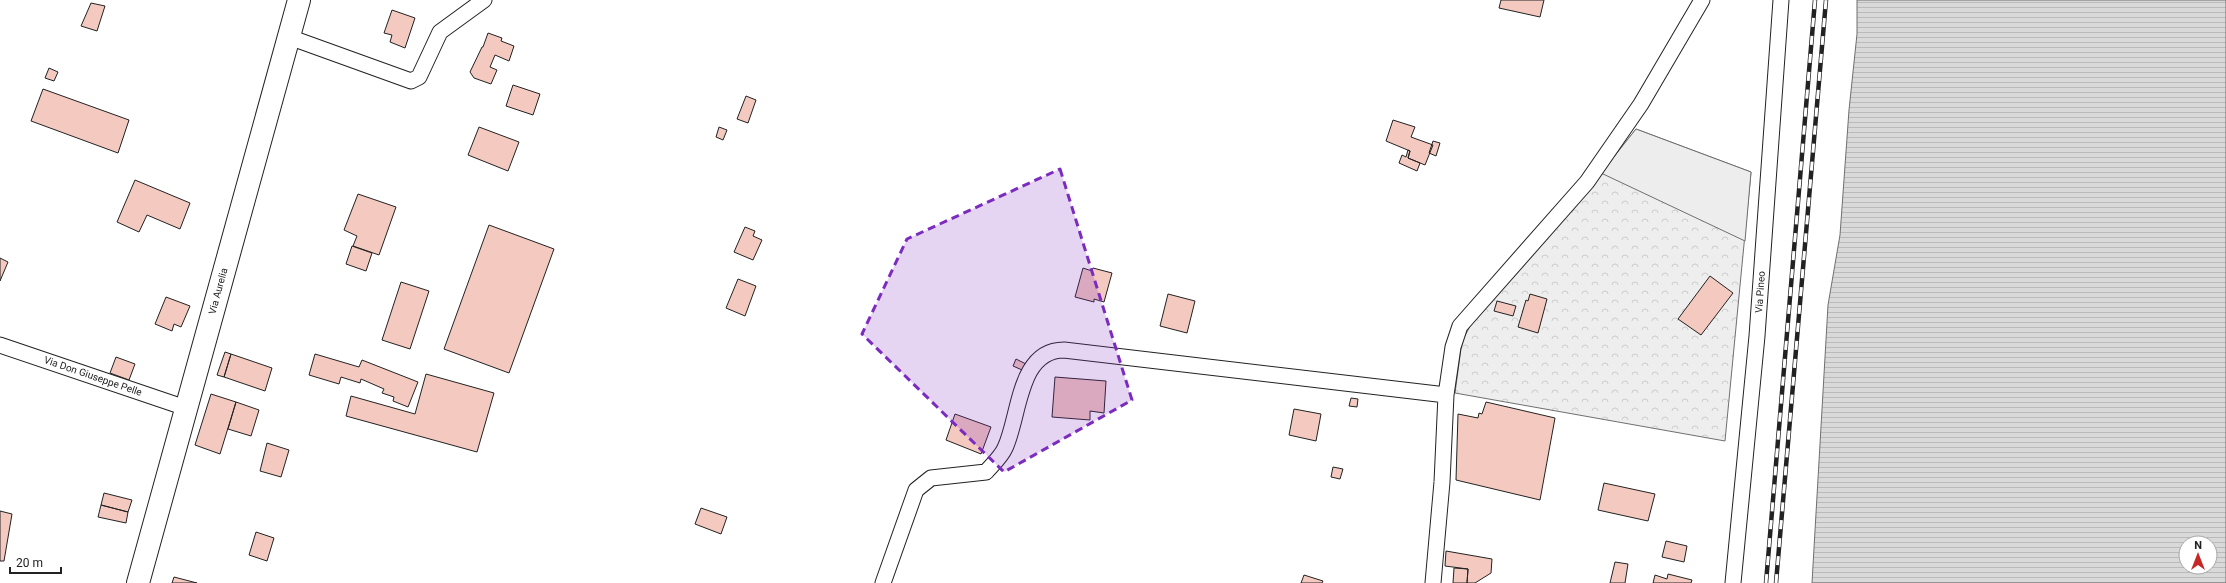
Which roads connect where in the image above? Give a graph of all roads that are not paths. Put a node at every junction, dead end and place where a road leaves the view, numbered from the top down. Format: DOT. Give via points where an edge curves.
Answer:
graph roads {
  1 [pos="299,0"];
  2 [pos="484,0"];
  3 [pos="1702,0"];
  4 [pos="1781,0"];
  5 [pos="288,37"];
  6 [pos="0,344"];
  7 [pos="1446,395"];
  8 [pos="186,408"];
  9 [pos="138,583"];
  10 [pos="883,583"];
  11 [pos="1433,583"];
  12 [pos="1733,583"];
  1 -- 5 [label="main road, Via Aurelia"];
  2 -- 5 [label="street" via="440,32 419,77 411,81"];
  3 -- 7 [label="street" via="1641,104 1587,182 1460,326 1453,347"];
  4 -- 12 [label="street, Via Pineo" via="1757,336"];
  5 -- 8 [label="main road, Via Aurelia"];
  6 -- 8 [label="street, Via Don Giuseppe Pelle"];
  7 -- 10 [label="street" via="1064,350 1046,353 1032,366 1005,449 986,472 931,478 916,490"];
  7 -- 11 [label="street" via="1442,482"];
  8 -- 9 [label="main road, Via Aurelia"];
}
